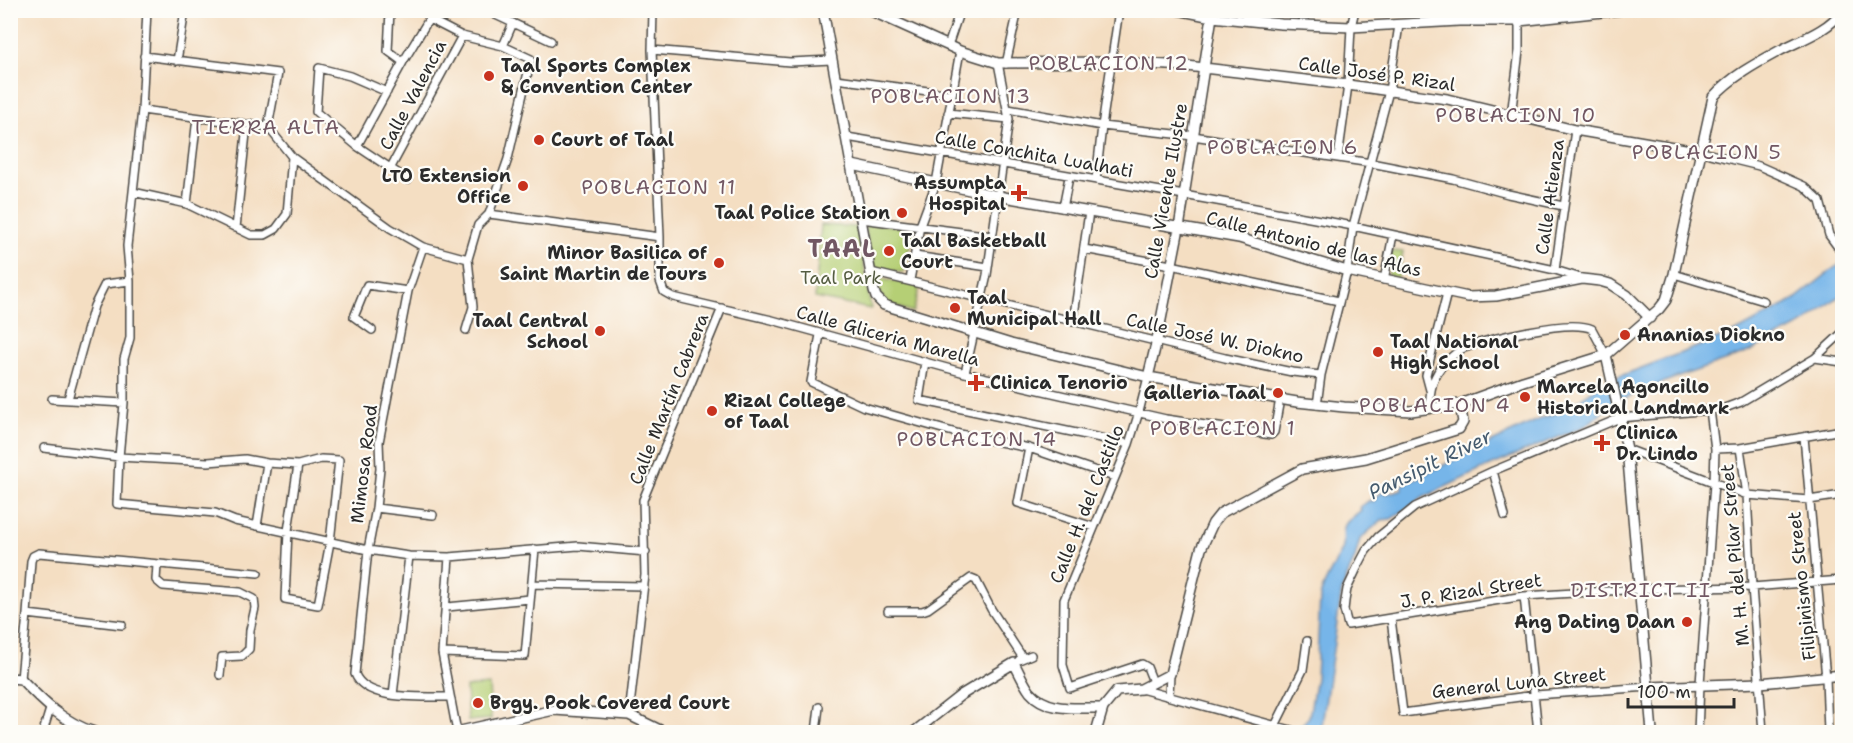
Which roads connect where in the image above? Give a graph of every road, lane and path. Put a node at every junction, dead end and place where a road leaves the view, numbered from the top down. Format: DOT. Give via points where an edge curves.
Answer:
graph roads {
  1 [pos="147,10"];
  2 [pos="185,10"];
  3 [pos="390,10"];
  4 [pos="427,10"];
  5 [pos="485,10"];
  6 [pos="653,10"];
  7 [pos="823,10"];
  8 [pos="869,10"];
  9 [pos="960,10"];
  10 [pos="1018,10"];
  11 [pos="1119,10"];
  12 [pos="1178,10"];
  13 [pos="1355,10"];
  14 [pos="1621,10"];
  15 [pos="1842,11"];
  16 [pos="1212,14"];
  17 [pos="893,15"];
  18 [pos="429,19"];
  19 [pos="1519,21"];
  20 [pos="513,23"];
  21 [pos="1399,24"];
  22 [pos="1351,27"];
  23 [pos="462,36"];
  24 [pos="551,41"];
  25 [pos="503,46"];
  26 [pos="948,46"];
  27 [pos="652,50"];
  28 [pos="960,51"];
  29 [pos="144,56"];
  30 [pos="832,60"];
  31 [pos="177,61"];
  32 [pos="403,62"];
  33 [pos="1110,62"];
  34 [pos="1002,63"];
  35 [pos="1203,68"];
  36 [pos="836,79"];
  37 [pos="1348,85"];
  38 [pos="1389,91"];
  39 [pos="387,92"];
  40 [pos="951,94"];
  41 [pos="1008,109"];
  42 [pos="142,110"];
  43 [pos="948,113"];
  44 [pos="1511,116"];
  45 [pos="197,118"];
  46 [pos="1009,119"];
  47 [pos="247,124"];
  48 [pos="1102,126"];
  49 [pos="268,128"];
  50 [pos="1575,129"];
  51 [pos="1193,136"];
  52 [pos="847,137"];
  53 [pos="357,146"];
  54 [pos="1702,152"];
  55 [pos="940,153"];
  56 [pos="292,157"];
  57 [pos="1338,158"];
  58 [pos="1371,163"];
  59 [pos="1003,164"];
  60 [pos="852,165"];
  61 [pos="390,169"];
  62 [pos="1069,177"];
  63 [pos="408,180"];
  64 [pos="1096,180"];
  65 [pos="936,183"];
  66 [pos="133,192"];
  67 [pos="1184,195"];
  68 [pos="998,196"];
  69 [pos="187,204"];
  70 [pos="1563,206"];
  71 [pos="1064,208"];
  72 [pos="1089,212"];
  73 [pos="489,214"];
  74 [pos="861,219"];
  75 [pos="920,226"];
  76 [pos="1353,226"];
  77 [pos="236,228"];
  78 [pos="1179,228"];
  79 [pos="1393,235"];
  80 [pos="992,236"];
  81 [pos="660,237"];
  82 [pos="423,247"];
  83 [pos="1084,249"];
  84 [pos="1839,250"];
  85 [pos="915,256"];
  86 [pos="468,259"];
  87 [pos="1171,265"];
  88 [pos="988,267"];
  89 [pos="1555,270"];
  90 [pos="1347,271"];
  91 [pos="871,272"];
  92 [pos="1674,273"];
  93 [pos="1582,279"];
  94 [pos="909,280"];
  95 [pos="1384,280"];
  96 [pos="130,281"];
  97 [pos="408,291"];
  98 [pos="1447,293"];
  99 [pos="983,299"];
  100 [pos="1339,301"];
  101 [pos="1764,301"];
  102 [pos="722,308"];
  103 [pos="1650,318"];
  104 [pos="1073,322"];
  105 [pos="372,330"];
  106 [pos="466,330"];
  107 [pos="1842,333"];
  108 [pos="975,334"];
  109 [pos="820,335"];
  110 [pos="1157,340"];
  111 [pos="1606,355"];
  112 [pos="1815,358"];
  113 [pos="925,362"];
  114 [pos="1842,362"];
  115 [pos="965,373"];
  116 [pos="1321,375"];
  117 [pos="1148,377"];
  118 [pos="1430,390"];
  119 [pos="52,399"];
  120 [pos="68,399"];
  121 [pos="1280,399"];
  122 [pos="124,403"];
  123 [pos="1460,404"];
  124 [pos="1317,405"];
  125 [pos="1429,409"];
  126 [pos="1710,410"];
  127 [pos="1139,412"];
  128 [pos="1620,415"];
  129 [pos="1842,430"];
  130 [pos="1804,437"];
  131 [pos="1129,444"];
  132 [pos="1740,447"];
  133 [pos="44,448"];
  134 [pos="1029,448"];
  135 [pos="1627,449"];
  136 [pos="1715,449"];
  137 [pos="119,457"];
  138 [pos="267,463"];
  139 [pos="298,465"];
  140 [pos="1493,471"];
  141 [pos="1114,477"];
  142 [pos="1714,483"];
  143 [pos="1747,495"];
  144 [pos="1842,495"];
  145 [pos="1809,501"];
  146 [pos="376,508"];
  147 [pos="434,515"];
  148 [pos="1505,516"];
  149 [pos="257,526"];
  150 [pos="1094,527"];
  151 [pos="288,531"];
  152 [pos="330,542"];
  153 [pos="536,549"];
  154 [pos="368,550"];
  155 [pos="646,552"];
  156 [pos="409,556"];
  157 [pos="449,557"];
  158 [pos="157,565"];
  159 [pos="258,573"];
  160 [pos="1842,580"];
  161 [pos="1817,583"];
  162 [pos="533,584"];
  163 [pos="644,585"];
  164 [pos="1752,587"];
  165 [pos="1707,588"];
  166 [pos="1641,590"];
  167 [pos="1524,596"];
  168 [pos="531,599"];
  169 [pos="447,607"];
  170 [pos="888,611"];
  171 [pos="27,614"];
  172 [pos="1391,619"];
  173 [pos="122,625"];
  174 [pos="1307,641"];
  175 [pos="442,653"];
  176 [pos="1022,659"];
  177 [pos="1170,674"];
  178 [pos="220,675"];
  179 [pos="1842,675"];
  180 [pos="16,678"];
  181 [pos="1826,678"];
  182 [pos="1154,682"];
  183 [pos="1760,683"];
  184 [pos="1700,684"];
  185 [pos="1649,687"];
  186 [pos="1141,688"];
  187 [pos="393,695"];
  188 [pos="1535,695"];
  189 [pos="1170,696"];
  190 [pos="450,698"];
  191 [pos="819,707"];
  192 [pos="1103,708"];
  193 [pos="50,709"];
  194 [pos="628,716"];
  195 [pos="1275,726"];
  196 [pos="1292,730"];
  197 [pos="43,732"];
  198 [pos="94,732"];
  199 [pos="457,732"];
  200 [pos="664,732"];
  201 [pos="816,732"];
  202 [pos="914,732"];
  203 [pos="1095,732"];
  204 [pos="1538,732"];
  205 [pos="1652,732"];
  206 [pos="1698,732"];
  207 [pos="1763,732"];
  208 [pos="1828,732"];
  1 -- 29 [label="street"];
  2 -- 31 [label="street"];
  3 -- 32 [label="street" via="387,51"];
  4 -- 18 [label="street"];
  5 -- 20 [label="street"];
  6 -- 27 [label="street"];
  7 -- 30 [label="main road"];
  8 -- 17 [label="main road, Calle José P. Rizal"];
  9 -- 26 [label="street"];
  10 -- 34 [label="street"];
  11 -- 33 [label="street"];
  12 -- 16 [label="main road"];
  13 -- 22 [label="street"];
  14 -- 19 [label="main road"];
  15 -- 54 [label="main road" via="1812,36 1724,84 1713,97"];
  16 -- 22 [label="main road" via="1281,24"];
  16 -- 35 [label="main road, Calle Vicente Ilustre"];
  17 -- 26 [label="main road, Calle José P. Rizal"];
  18 -- 23 [label="street"];
  18 -- 32 [label="street"];
  19 -- 21 [label="main road"];
  19 -- 44 [label="street"];
  20 -- 24 [label="street"];
  20 -- 25 [label="street"];
  21 -- 22 [label="main road"];
  21 -- 38 [label="street"];
  22 -- 37 [label="street"];
  23 -- 25 [label="street"];
  23 -- 61 [label="street, Calle Valencia"];
  25 -- 73 [label="street" via="531,59 508,159"];
  26 -- 28 [label="main road, Calle José P. Rizal"];
  27 -- 30 [label="street" via="790,62"];
  27 -- 81 [label="street"];
  28 -- 34 [label="main road, Calle José P. Rizal"];
  28 -- 40 [label="street"];
  29 -- 31 [label="street"];
  29 -- 42 [label="street"];
  30 -- 36 [label="main road"];
  31 -- 49 [label="street" via="278,73"];
  32 -- 39 [label="street"];
  33 -- 34 [label="main road, Calle José P. Rizal"];
  33 -- 35 [label="main road, Calle José P. Rizal"];
  33 -- 48 [label="street"];
  34 -- 41 [label="street"];
  35 -- 37 [label="main road, Calle José P. Rizal"];
  35 -- 51 [label="main road, Calle Vicente Ilustre"];
  36 -- 40 [label="street"];
  36 -- 52 [label="main road"];
  37 -- 38 [label="main road, Calle José P. Rizal"];
  37 -- 57 [label="street"];
  38 -- 44 [label="main road, Calle José P. Rizal" via="1447,99"];
  38 -- 58 [label="street"];
  39 -- 53 [label="street"];
  39 -- 53 [label="street" via="319,68 316,112"];
  40 -- 43 [label="street"];
  41 -- 46 [label="street"];
  41 -- 48 [label="street"];
  42 -- 45 [label="street"];
  42 -- 66 [label="street"];
  43 -- 46 [label="street"];
  43 -- 55 [label="street"];
  44 -- 50 [label="main road, Calle José P. Rizal"];
  45 -- 47 [label="street"];
  45 -- 69 [label="street"];
  46 -- 59 [label="street"];
  47 -- 49 [label="street"];
  47 -- 77 [label="street"];
  48 -- 51 [label="street"];
  48 -- 64 [label="street"];
  49 -- 56 [label="street"];
  50 -- 54 [label="main road, Calle José P. Rizal"];
  50 -- 70 [label="street, Calle Atienza"];
  51 -- 57 [label="street"];
  51 -- 67 [label="main road, Calle Vicente Ilustre"];
  52 -- 55 [label="street, Calle Conchita Lualhati"];
  52 -- 60 [label="main road"];
  53 -- 61 [label="street"];
  54 -- 84 [label="street, Calle José P. Rizal" via="1759,166 1804,186 1820,201 1829,235"];
  54 -- 92 [label="main road"];
  55 -- 59 [label="street, Calle Conchita Lualhati"];
  55 -- 65 [label="street"];
  56 -- 77 [label="street" via="287,214 276,229 251,236"];
  56 -- 82 [label="street" via="390,228"];
  57 -- 58 [label="street"];
  58 -- 70 [label="street"];
  58 -- 76 [label="street"];
  59 -- 62 [label="street, Calle Conchita Lualhati"];
  59 -- 68 [label="street"];
  60 -- 65 [label="main road, Calle Antonio de las Alas"];
  60 -- 74 [label="main road"];
  61 -- 63 [label="street"];
  62 -- 64 [label="street, Calle Conchita Lualhati"];
  62 -- 71 [label="street"];
  64 -- 67 [label="street, Calle Conchita Lualhati"];
  65 -- 68 [label="main road, Calle Antonio de las Alas"];
  65 -- 75 [label="street"];
  66 -- 69 [label="street"];
  66 -- 96 [label="street" via="127,246"];
  67 -- 76 [label="street, Calle Conchita Lualhati"];
  67 -- 78 [label="main road, Calle Vicente Ilustre"];
  68 -- 71 [label="main road, Calle Antonio de las Alas"];
  68 -- 80 [label="street"];
  69 -- 77 [label="street"];
  70 -- 89 [label="street, Calle Atienza"];
  71 -- 72 [label="main road, Calle Antonio de las Alas"];
  72 -- 78 [label="main road, Calle Antonio de las Alas"];
  72 -- 83 [label="street"];
  73 -- 81 [label="street"];
  73 -- 86 [label="street" via="478,225"];
  74 -- 75 [label="street"];
  74 -- 91 [label="main road"];
  75 -- 80 [label="street"];
  75 -- 85 [label="street"];
  76 -- 79 [label="street, Calle Conchita Lualhati"];
  76 -- 90 [label="street"];
  78 -- 87 [label="main road, Calle Vicente Ilustre"];
  78 -- 90 [label="main road, Calle Antonio de las Alas" via="1239,238"];
  79 -- 89 [label="street, Calle Conchita Lualhati"];
  79 -- 95 [label="street"];
  80 -- 88 [label="street"];
  81 -- 102 [label="street, Calle Gliceria Marella" via="660,281 664,292"];
  82 -- 86 [label="street"];
  82 -- 97 [label="street, Mimosa Road"];
  83 -- 87 [label="street"];
  83 -- 104 [label="street"];
  85 -- 88 [label="street"];
  85 -- 94 [label="street"];
  86 -- 106 [label="street" via="473,307"];
  87 -- 100 [label="street"];
  87 -- 110 [label="main road, Calle Vicente Ilustre"];
  88 -- 99 [label="street"];
  89 -- 93 [label="street, Calle Conchita Lualhati"];
  90 -- 95 [label="main road, Calle Antonio de las Alas"];
  90 -- 100 [label="street"];
  91 -- 94 [label="street, Calle José W. Diokno"];
  91 -- 108 [label="main road" via="876,297 884,305"];
  92 -- 101 [label="street"];
  92 -- 103 [label="main road" via="1666,300"];
  93 -- 98 [label="main road, Calle Antonio de las Alas" via="1496,296"];
  93 -- 103 [label="main road, Calle Antonio de las Alas" via="1620,289"];
  94 -- 99 [label="street, Calle José W. Diokno"];
  95 -- 98 [label="main road, Calle Antonio de las Alas"];
  96 -- 120 [label="street" via="105,284 94,306"];
  96 -- 122 [label="street"];
  97 -- 105 [label="street" via="367,285 354,317"];
  97 -- 146 [label="street, Mimosa Road" via="379,442"];
  98 -- 118 [label="street" via="1426,375"];
  99 -- 104 [label="street, Calle José W. Diokno"];
  99 -- 108 [label="street"];
  100 -- 116 [label="street"];
  102 -- 109 [label="street, Calle Gliceria Marella"];
  102 -- 155 [label="street, Calle Martín Cabrera" via="643,500"];
  103 -- 111 [label="main road"];
  104 -- 110 [label="street, Calle José W. Diokno"];
  107 -- 112 [label="street"];
  108 -- 115 [label="street"];
  108 -- 117 [label="main road"];
  109 -- 113 [label="street, Calle Gliceria Marella"];
  109 -- 134 [label="street" via="811,382 864,407 960,434"];
  110 -- 116 [label="street, Calle José W. Diokno" via="1292,372"];
  110 -- 117 [label="main road, Calle Vicente Ilustre"];
  111 -- 118 [label="street" via="1595,332 1588,327 1535,330 1463,349 1443,364"];
  111 -- 123 [label="main road"];
  111 -- 128 [label="main road"];
  112 -- 114 [label="street"];
  112 -- 126 [label="street" via="1741,402"];
  113 -- 115 [label="street, Calle Gliceria Marella"];
  113 -- 131 [label="street" via="919,400"];
  115 -- 127 [label="street, Calle Gliceria Marella"];
  116 -- 124 [label="street"];
  117 -- 121 [label="main road"];
  117 -- 127 [label="street, Calle H. del Castillo"];
  118 -- 125 [label="street"];
  119 -- 120 [label="street"];
  120 -- 122 [label="street"];
  121 -- 124 [label="main road"];
  121 -- 127 [label="street, Calle Gliceria Marella" via="1271,435"];
  122 -- 137 [label="street"];
  123 -- 125 [label="main road"];
  123 -- 177 [label="main road" via="1463,422 1459,429 1366,458 1302,469 1221,513 1201,549"];
  124 -- 125 [label="main road" via="1391,411"];
  126 -- 128 [label="street"];
  126 -- 136 [label="street"];
  127 -- 131 [label="street, Calle H. del Castillo"];
  128 -- 135 [label="main road"];
  128 -- 140 [label="street"];
  129 -- 130 [label="street"];
  130 -- 132 [label="street"];
  130 -- 145 [label="street, Filipinismo Street"];
  131 -- 141 [label="street, Calle H. del Castillo"];
  132 -- 136 [label="street"];
  132 -- 143 [label="street, M. H. del Pilar Street"];
  133 -- 137 [label="street"];
  134 -- 141 [label="street"];
  134 -- 150 [label="street" via="1018,503"];
  135 -- 142 [label="street"];
  135 -- 166 [label="main road"];
  136 -- 142 [label="street"];
  137 -- 138 [label="street" via="208,462 244,459"];
  137 -- 149 [label="street" via="117,504 214,513"];
  138 -- 139 [label="street"];
  138 -- 149 [label="street"];
  139 -- 151 [label="street"];
  139 -- 152 [label="street" via="321,459 339,460"];
  140 -- 148 [label="street"];
  140 -- 172 [label="street, J. P. Rizal Street" via="1415,507 1366,551 1347,589 1344,610 1348,625"];
  141 -- 150 [label="street, Calle H. del Castillo"];
  142 -- 143 [label="street"];
  142 -- 165 [label="street"];
  143 -- 145 [label="street"];
  143 -- 164 [label="street, M. H. del Pilar Street"];
  144 -- 145 [label="street"];
  145 -- 161 [label="street, Filipinismo Street"];
  146 -- 147 [label="street"];
  146 -- 154 [label="street, Mimosa Road"];
  149 -- 151 [label="street"];
  150 -- 182 [label="street, Calle H. del Castillo" via="1062,610 1063,664 1070,688 1142,664"];
  151 -- 152 [label="street"];
  151 -- 152 [label="street" via="285,599 318,605"];
  152 -- 154 [label="street"];
  153 -- 155 [label="street" via="578,546"];
  153 -- 157 [label="street"];
  153 -- 162 [label="street"];
  154 -- 156 [label="street"];
  154 -- 187 [label="street, Mimosa Road" via="355,674 369,691"];
  155 -- 163 [label="street, Calle Martín Cabrera"];
  156 -- 157 [label="street"];
  156 -- 187 [label="street"];
  157 -- 169 [label="street"];
  158 -- 159 [label="street"];
  158 -- 171 [label="street" via="39,553 31,561"];
  158 -- 178 [label="street" via="156,580 160,585 240,592 254,599 249,649 242,656 224,655"];
  160 -- 161 [label="street, J. P. Rizal Street"];
  161 -- 164 [label="street, J. P. Rizal Street"];
  161 -- 181 [label="street, Filipinismo Street"];
  162 -- 163 [label="street"];
  162 -- 168 [label="street"];
  163 -- 194 [label="street, Calle Martín Cabrera"];
  164 -- 165 [label="street, J. P. Rizal Street"];
  164 -- 183 [label="street, M. H. del Pilar Street"];
  165 -- 166 [label="street, J. P. Rizal Street"];
  165 -- 184 [label="street"];
  166 -- 167 [label="street, J. P. Rizal Street"];
  166 -- 185 [label="main road"];
  167 -- 172 [label="street, J. P. Rizal Street"];
  167 -- 188 [label="street"];
  168 -- 169 [label="street"];
  168 -- 175 [label="street" via="525,656"];
  169 -- 175 [label="street"];
  170 -- 176 [label="street" via="928,609 970,578 976,580"];
  171 -- 173 [label="street"];
  171 -- 180 [label="street"];
  172 -- 188 [label="street, General Luna Street" via="1403,713"];
  174 -- 195 [label="street" via="1303,670"];
  175 -- 190 [label="street"];
  176 -- 192 [label="main road" via="1031,692 1041,701 1054,708"];
  176 -- 202 [label="main road" via="961,695"];
  177 -- 182 [label="main road"];
  177 -- 189 [label="street"];
  179 -- 181 [label="main road, General Luna Street"];
  180 -- 193 [label="main road"];
  181 -- 183 [label="main road, General Luna Street"];
  181 -- 208 [label="street, Filipinismo Street"];
  182 -- 186 [label="main road"];
  183 -- 184 [label="main road, General Luna Street"];
  183 -- 207 [label="street, M. H. del Pilar Street"];
  184 -- 185 [label="main road, General Luna Street"];
  184 -- 206 [label="street"];
  185 -- 188 [label="street, General Luna Street"];
  185 -- 205 [label="main road"];
  186 -- 189 [label="street"];
  186 -- 192 [label="main road" via="1117,691"];
  187 -- 190 [label="street"];
  188 -- 204 [label="street"];
  189 -- 195 [label="street"];
  190 -- 199 [label="street"];
  191 -- 201 [label="street"];
  192 -- 203 [label="main road"];
  193 -- 197 [label="street"];
  193 -- 198 [label="main road"];
  194 -- 199 [label="main road" via="554,710"];
  194 -- 200 [label="main road"];
  195 -- 196 [label="street"];
}
